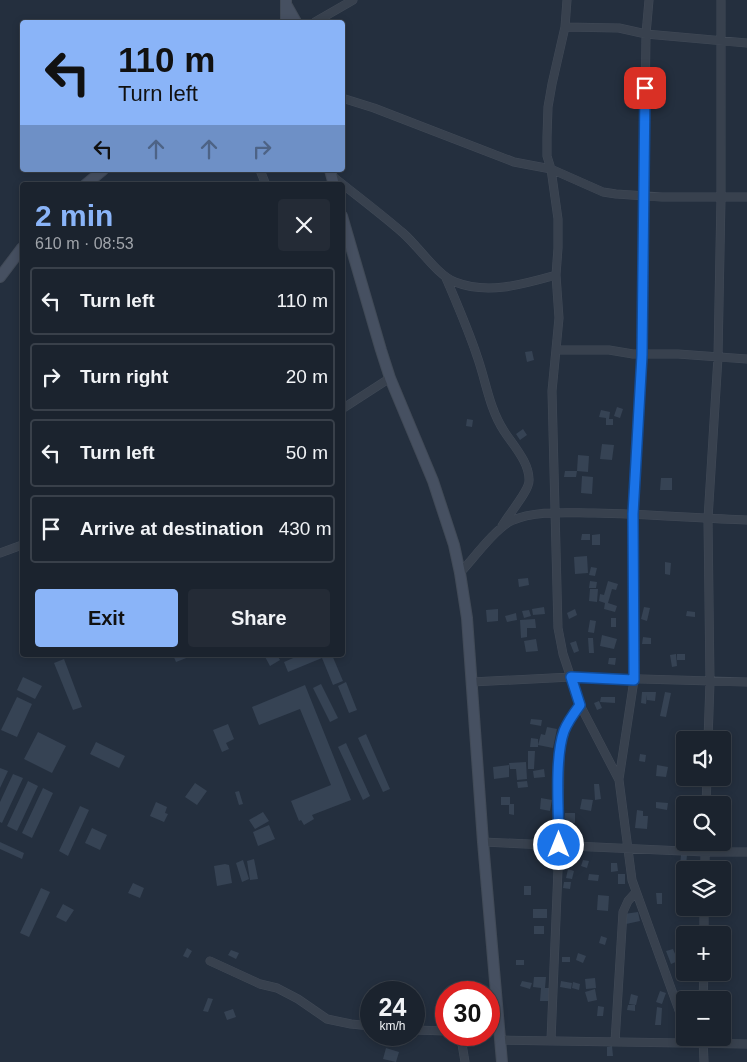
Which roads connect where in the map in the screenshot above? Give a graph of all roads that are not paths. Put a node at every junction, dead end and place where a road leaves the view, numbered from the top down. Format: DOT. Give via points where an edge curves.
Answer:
graph roads {
  1 [pos="353,0"];
  2 [pos="567,0"];
  3 [pos="649,0"];
  4 [pos="721,0"];
  5 [pos="287,3"];
  6 [pos="286,20"];
  7 [pos="295,20"];
  8 [pos="318,20"];
  9 [pos="565,27"];
  10 [pos="646,34"];
  11 [pos="720,40"];
  12 [pos="747,43"];
  13 [pos="345,99"];
  14 [pos="551,168"];
  15 [pos="101,172"];
  16 [pos="89,182"];
  17 [pos="345,187"];
  18 [pos="644,196"];
  19 [pos="747,197"];
  20 [pos="721,198"];
  21 [pos="345,227"];
  22 [pos="20,251"];
  23 [pos="556,275"];
  24 [pos="0,277"];
  25 [pos="446,278"];
  26 [pos="556,350"];
  27 [pos="642,355"];
  28 [pos="718,357"];
  29 [pos="747,359"];
  30 [pos="390,378"];
  31 [pos="345,406"];
  32 [pos="556,513"];
  33 [pos="633,514"];
  34 [pos="708,519"];
  35 [pos="747,520"];
  36 [pos="498,532"];
  37 [pos="20,546"];
  38 [pos="0,552"];
  39 [pos="460,573"];
  40 [pos="571,677"];
  41 [pos="634,680"];
  42 [pos="472,682"];
  43 [pos="710,682"];
  44 [pos="747,682"];
  45 [pos="580,705"];
  46 [pos="708,731"];
  47 [pos="619,780"];
  48 [pos="483,842"];
  49 [pos="559,845"];
  50 [pos="627,848"];
  51 [pos="705,852"];
  52 [pos="747,852"];
  53 [pos="705,861"];
  54 [pos="636,892"];
  55 [pos="210,961"];
  56 [pos="495,981"];
  57 [pos="676,1002"];
  58 [pos="360,1025"];
  59 [pos="500,1040"];
  60 [pos="551,1040"];
  61 [pos="676,1040"];
  62 [pos="615,1042"];
  63 [pos="731,1043"];
  64 [pos="747,1044"];
  65 [pos="462,1046"];
  66 [pos="703,1046"];
  67 [pos="464,1062"];
  68 [pos="502,1062"];
  69 [pos="704,1062"];
  1 -- 8 [label="street"];
  2 -- 9 [label="street"];
  3 -- 10 [label="street"];
  4 -- 11 [label="street"];
  5 -- 6 [label="main road"];
  5 -- 7 [label="main road"];
  9 -- 10 [label="street" via="619,28"];
  9 -- 14 [label="street" via="548,107 547,156"];
  10 -- 11 [label="street"];
  10 -- 18 [label="street"];
  11 -- 12 [label="street"];
  11 -- 20 [label="street"];
  13 -- 14 [label="street" via="514,162"];
  14 -- 18 [label="street" via="604,192"];
  14 -- 23 [label="street" via="558,219"];
  15 -- 16 [label="main road"];
  17 -- 25 [label="street" via="380,213"];
  18 -- 20 [label="street"];
  18 -- 27 [label="street"];
  19 -- 20 [label="street"];
  20 -- 28 [label="street"];
  21 -- 30 [label="main road"];
  22 -- 24 [label="main road"];
  23 -- 25 [label="street" via="500,288 465,285"];
  23 -- 26 [label="street" via="559,318"];
  25 -- 36 [label="street" via="477,356 496,416 520,454 530,482"];
  26 -- 27 [label="street" via="609,350"];
  26 -- 32 [label="street" via="552,390"];
  27 -- 28 [label="street"];
  27 -- 33 [label="street"];
  28 -- 29 [label="street"];
  28 -- 34 [label="street"];
  30 -- 31 [label="street"];
  30 -- 39 [label="main road" via="434,481"];
  32 -- 33 [label="street"];
  32 -- 36 [label="street" via="509,522"];
  32 -- 40 [label="street" via="558,628 562,654"];
  33 -- 34 [label="street"];
  33 -- 41 [label="street"];
  34 -- 35 [label="street"];
  34 -- 43 [label="street"];
  36 -- 39 [label="street"];
  37 -- 38 [label="street"];
  39 -- 42 [label="main road"];
  40 -- 41 [label="street"];
  40 -- 42 [label="street"];
  40 -- 45 [label="street"];
  41 -- 43 [label="street"];
  41 -- 47 [label="street"];
  42 -- 48 [label="main road"];
  43 -- 44 [label="street"];
  43 -- 46 [label="street"];
  45 -- 47 [label="street"];
  45 -- 49 [label="street" via="561,740"];
  47 -- 50 [label="street"];
  48 -- 49 [label="street"];
  48 -- 56 [label="main road"];
  49 -- 50 [label="street"];
  49 -- 60 [label="street"];
  50 -- 51 [label="street"];
  50 -- 54 [label="street"];
  51 -- 52 [label="street"];
  51 -- 53 [label="street"];
  54 -- 57 [label="street"];
  54 -- 62 [label="street" via="623,912"];
  55 -- 58 [label="street" via="250,980 277,988 327,1019"];
  59 -- 60 [label="street"];
  59 -- 68 [label="main road"];
  60 -- 62 [label="street"];
  61 -- 62 [label="street"];
  63 -- 64 [label="street"];
  65 -- 67 [label="street"];
  66 -- 69 [label="street"];
}
